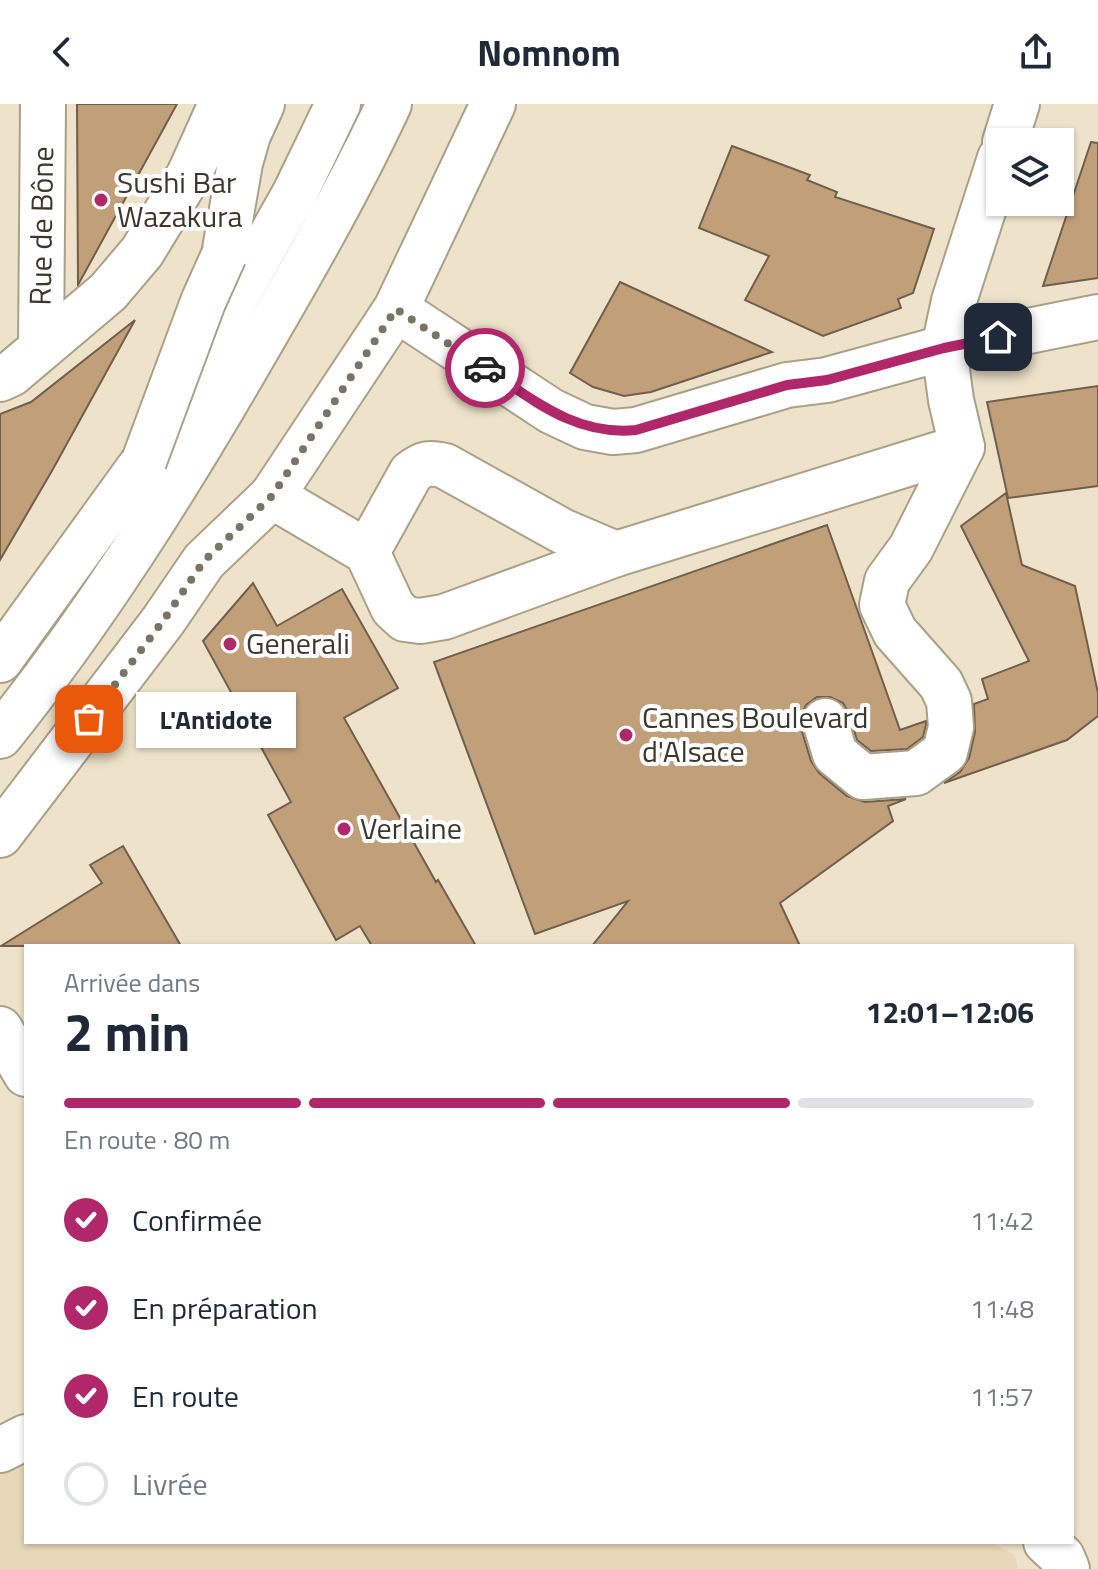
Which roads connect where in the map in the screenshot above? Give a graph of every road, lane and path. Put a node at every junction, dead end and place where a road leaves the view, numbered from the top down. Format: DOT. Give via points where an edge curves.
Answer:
graph roads {
  1 [pos="43,104"];
  2 [pos="221,104"];
  3 [pos="262,104"];
  4 [pos="338,104"];
  5 [pos="389,104"];
  6 [pos="493,104"];
  7 [pos="1017,104"];
  8 [pos="1009,128"];
  9 [pos="189,175"];
  10 [pos="233,196"];
  11 [pos="986,202"];
  12 [pos="396,309"];
  13 [pos="1098,317"];
  14 [pos="41,348"];
  15 [pos="944,348"];
  16 [pos="0,379"];
  17 [pos="962,447"];
  18 [pos="144,461"];
  19 [pos="272,496"];
  20 [pos="367,552"];
  21 [pos="616,554"];
  22 [pos="0,660"];
  23 [pos="825,721"];
  24 [pos="0,736"];
  25 [pos="0,835"];
  26 [pos="0,1029"];
  27 [pos="24,1071"];
  28 [pos="24,1438"];
  29 [pos="0,1450"];
  30 [pos="1048,1544"];
  31 [pos="1067,1569"];
  1 -- 14 [label="main road, Rue de Bône"];
  2 -- 9 [label="main road"];
  3 -- 10 [label="main road" via="248,135"];
  4 -- 18 [label="main road" via="295,193"];
  5 -- 24 [label="main road" via="330,223 178,485 82,628"];
  6 -- 12 [label="main road"];
  7 -- 8 [label="main road"];
  9 -- 10 [label="main road"];
  9 -- 14 [label="main road" via="142,252 108,292"];
  10 -- 18 [label="main road, bridge" via="224,255"];
  11 -- 15 [label="main road"];
  12 -- 15 [label="main road" via="551,411 585,427 613,432"];
  12 -- 19 [label="main road"];
  13 -- 15 [label="main road"];
  14 -- 16 [label="main road"];
  15 -- 17 [label="main road"];
  17 -- 21 [label="main road"];
  17 -- 23 [label="main road" via="911,548 887,581 882,605 895,632 941,684 949,701 951,727 945,752 916,773 863,777 835,754"];
  18 -- 22 [label="main road"];
  19 -- 20 [label="main road"];
  19 -- 25 [label="main road" via="204,561"];
  20 -- 21 [label="main road" via="393,608 405,619 420,621"];
  20 -- 21 [label="main road" via="411,473 433,463"];
  26 -- 27 [label="main road"];
  28 -- 29 [label="main road"];
  30 -- 31 [label="main road"];
}
